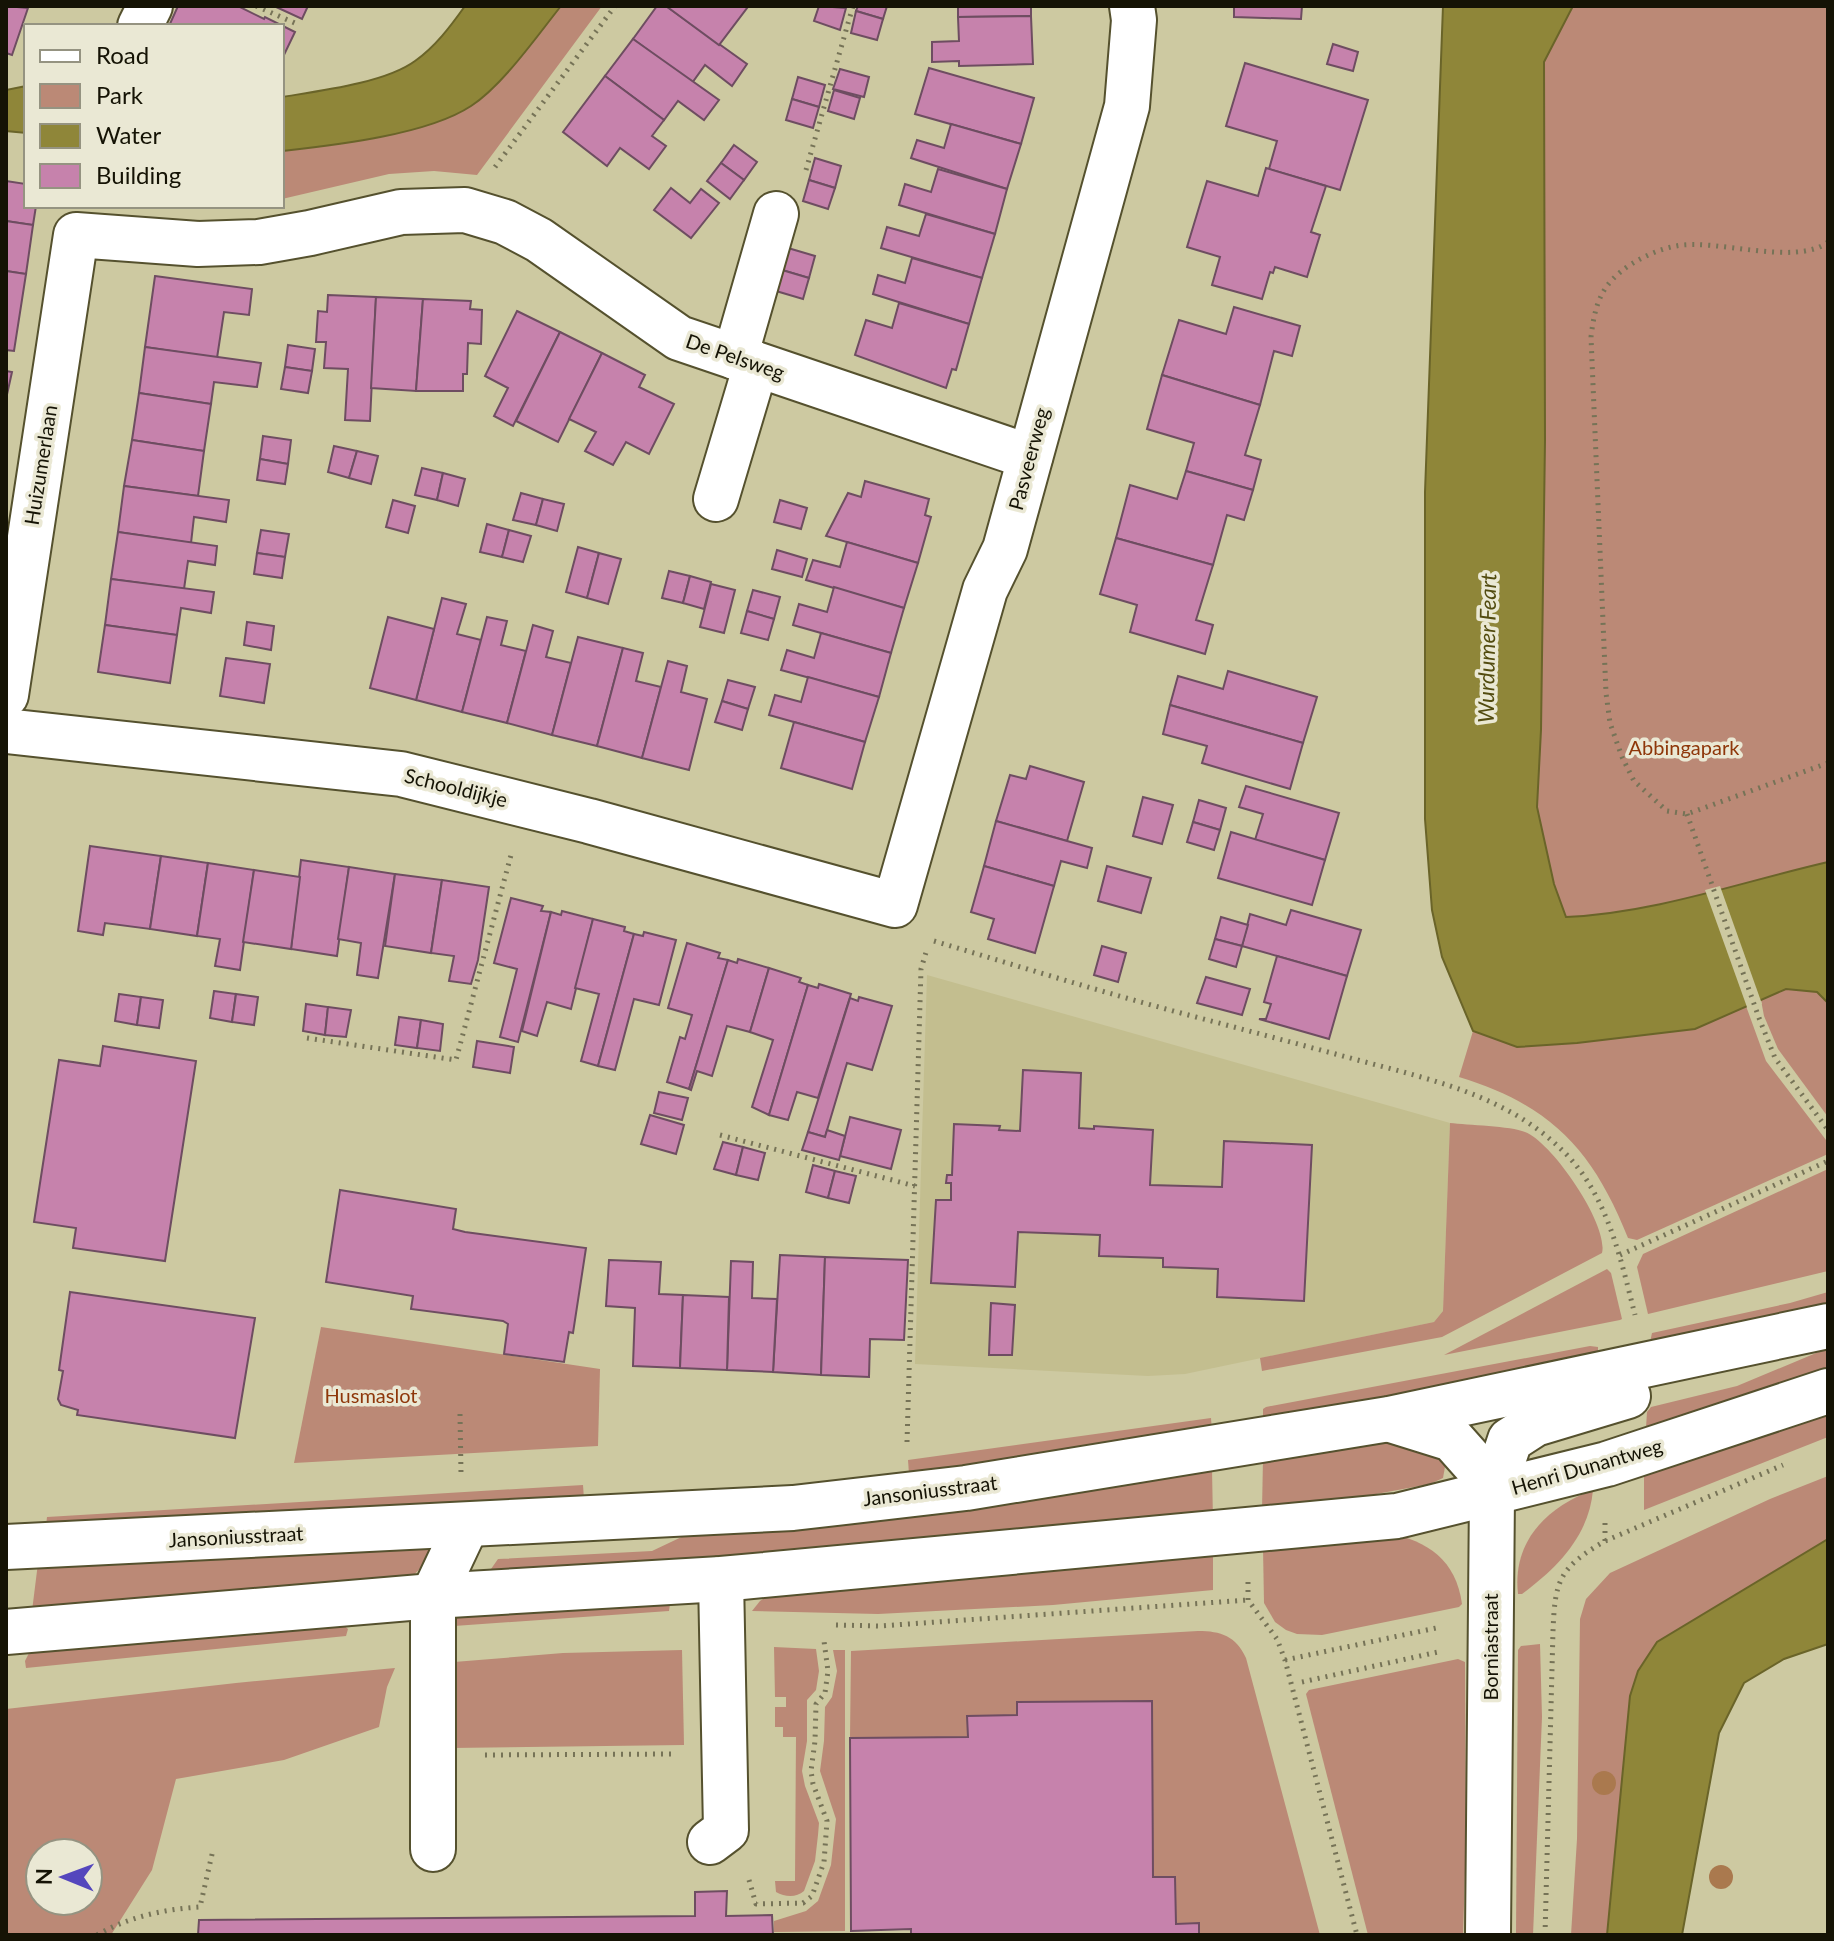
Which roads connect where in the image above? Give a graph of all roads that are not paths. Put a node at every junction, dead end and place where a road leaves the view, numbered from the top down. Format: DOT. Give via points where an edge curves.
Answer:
graph roads {
  1 [pos="150,6"];
  2 [pos="1132,6"];
  3 [pos="141,24"];
  4 [pos="776,214"];
  5 [pos="76,235"];
  6 [pos="746,361"];
  7 [pos="1030,457"];
  8 [pos="716,499"];
  9 [pos="6,695"];
  10 [pos="6,731"];
  11 [pos="895,905"];
  12 [pos="1827,1327"];
  13 [pos="1828,1391"];
  14 [pos="1389,1419"];
  15 [pos="1492,1494"];
  16 [pos="464,1505"];
  17 [pos="6,1547"];
  18 [pos="721,1579"];
  19 [pos="433,1596"];
  20 [pos="6,1632"];
  21 [pos="710,1842"];
  22 [pos="433,1849"];
  23 [pos="1488,1935"];
  1 -- 3 [label="street"];
  2 -- 7 [label="street, Pasveerweg" via="1127,106"];
  4 -- 6 [label="street"];
  5 -- 6 [label="street, De Pelsweg" via="198,244 259,242 401,212 465,210 539,240 679,338"];
  5 -- 9 [label="street, Huizumerlaan"];
  6 -- 7 [label="street, De Pelsweg"];
  6 -- 8 [label="street"];
  7 -- 11 [label="street, Pasveerweg" via="1005,549 985,590"];
  10 -- 11 [label="street, Schooldijkje" via="401,774"];
  12 -- 14 [label="street, Henri Dunantweg"];
  12 -- 15 [label="street, Henri Dunantweg" via="1723,1371 1535,1424 1510,1440"];
  13 -- 15 [label="street, Henri Dunantweg" via="1607,1464"];
  14 -- 15 [label="street" via="1452,1439"];
  14 -- 16 [label="street, Jansoniusstraat" via="966,1488 793,1508"];
  15 -- 18 [label="street" via="1397,1516"];
  15 -- 23 [label="street, Borniastraat"];
  16 -- 17 [label="street, Jansoniusstraat"];
  16 -- 19 [label="street"];
  18 -- 19 [label="street"];
  18 -- 21 [label="street" via="726,1830"];
  19 -- 20 [label="street"];
  19 -- 22 [label="street"];
}
